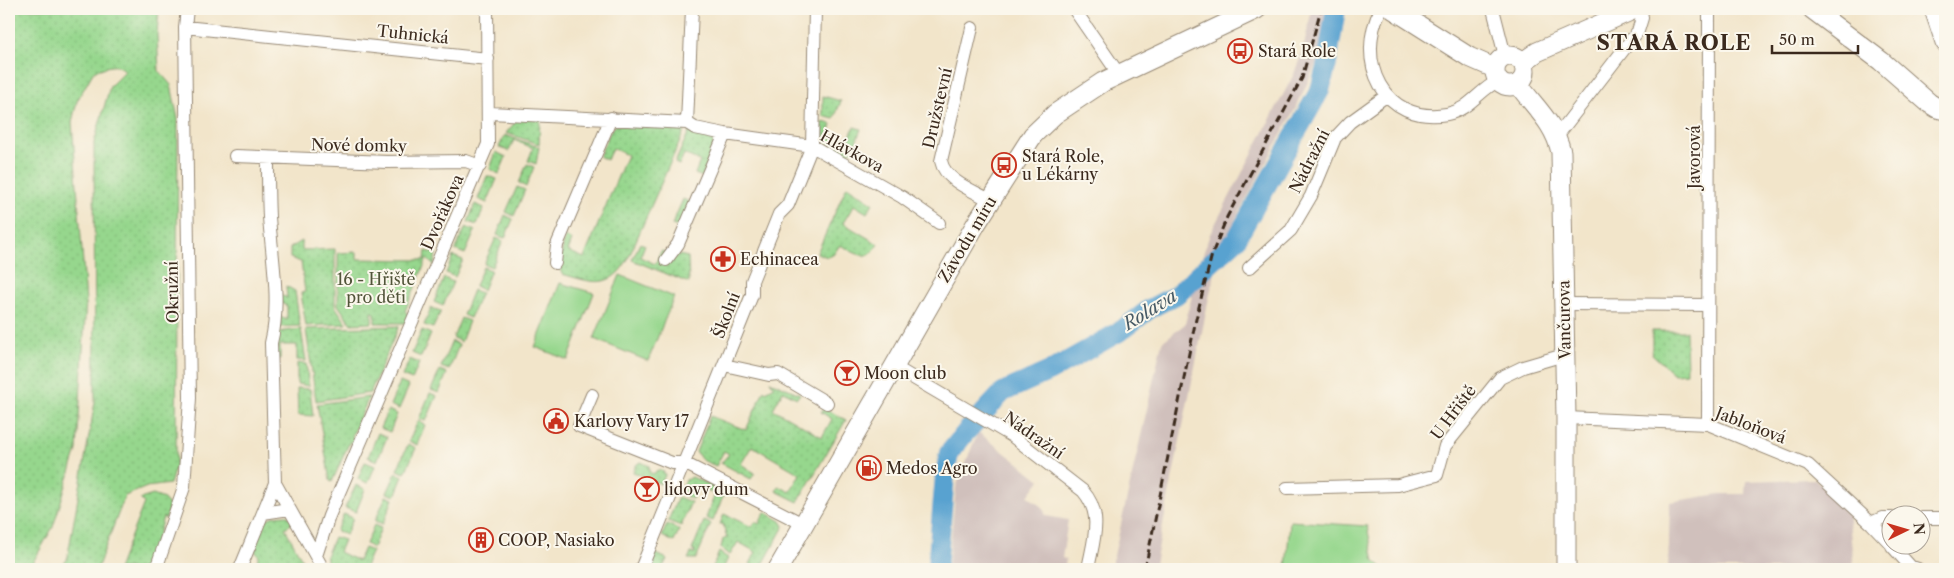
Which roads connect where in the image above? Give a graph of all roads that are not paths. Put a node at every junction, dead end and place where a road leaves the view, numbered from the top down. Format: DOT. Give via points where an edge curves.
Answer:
graph roads {
  1 [pos="187,9"];
  2 [pos="487,9"];
  3 [pos="692,9"];
  4 [pos="815,9"];
  5 [pos="1074,9"];
  6 [pos="1257,9"];
  7 [pos="1381,9"];
  8 [pos="1493,9"];
  9 [pos="1635,9"];
  10 [pos="1641,9"];
  11 [pos="1709,9"];
  12 [pos="1812,9"];
  13 [pos="1934,9"];
  14 [pos="1405,11"];
  15 [pos="185,27"];
  16 [pos="972,28"];
  17 [pos="1945,42"];
  18 [pos="488,59"];
  19 [pos="1523,62"];
  20 [pos="1499,68"];
  21 [pos="1118,73"];
  22 [pos="1518,84"];
  23 [pos="1386,96"];
  24 [pos="1945,110"];
  25 [pos="489,113"];
  26 [pos="611,118"];
  27 [pos="687,123"];
  28 [pos="725,134"];
  29 [pos="1557,136"];
  30 [pos="812,146"];
  31 [pos="235,156"];
  32 [pos="268,159"];
  33 [pos="480,166"];
  34 [pos="990,200"];
  35 [pos="939,222"];
  36 [pos="666,260"];
  37 [pos="555,263"];
  38 [pos="1249,268"];
  39 [pos="1564,304"];
  40 [pos="1708,305"];
  41 [pos="1564,355"];
  42 [pos="724,365"];
  43 [pos="893,366"];
  44 [pos="592,395"];
  45 [pos="827,403"];
  46 [pos="1566,418"];
  47 [pos="1708,424"];
  48 [pos="684,463"];
  49 [pos="275,483"];
  50 [pos="1287,488"];
  51 [pos="289,510"];
  52 [pos="263,513"];
  53 [pos="1882,518"];
  54 [pos="1932,518"];
  55 [pos="1945,518"];
  56 [pos="1871,523"];
  57 [pos="803,524"];
  58 [pos="1882,535"];
  59 [pos="316,556"];
  60 [pos="1901,556"];
  61 [pos="156,569"];
  62 [pos="240,569"];
  63 [pos="323,569"];
  64 [pos="641,569"];
  65 [pos="778,569"];
  66 [pos="1088,569"];
  67 [pos="1566,569"];
  68 [pos="1918,569"];
  1 -- 15 [label="street, Okružní"];
  2 -- 18 [label="street, Dvořákova"];
  3 -- 27 [label="street"];
  4 -- 30 [label="street, Školní"];
  5 -- 21 [label="street"];
  6 -- 21 [label="main road, Závodu míru"];
  7 -- 23 [label="street" via="1371,43 1374,66"];
  8 -- 20 [label="street"];
  9 -- 19 [label="main road" via="1537,52"];
  10 -- 29 [label="street" via="1638,30"];
  11 -- 40 [label="street, Javorová"];
  12 -- 24 [label="main road" via="1881,61 1929,103"];
  13 -- 17 [label="main road"];
  14 -- 20 [label="main road" via="1468,57"];
  15 -- 18 [label="street, Tuhnická"];
  15 -- 61 [label="street, Okružní" via="190,398 184,486"];
  16 -- 34 [label="street, Družstevní" via="941,161 949,176"];
  18 -- 25 [label="street, Dvořákova"];
  19 -- 20 [label="main road" via="1515,56"];
  19 -- 22 [label="main road" via="1524,76"];
  20 -- 22 [label="main road" via="1508,86"];
  20 -- 23 [label="street" via="1490,85 1462,109 1448,114 1419,114 1405,110"];
  21 -- 34 [label="main road, Závodu míru" via="1045,122 1021,151"];
  22 -- 29 [label="main road, Vančurova"];
  23 -- 38 [label="street, Nádražní" via="1350,122 1335,138 1311,196 1291,230"];
  25 -- 26 [label="street, Hlávkova"];
  25 -- 33 [label="street, Dvořákova" via="488,144"];
  26 -- 27 [label="street, Hlávkova"];
  26 -- 37 [label="street" via="557,245"];
  27 -- 28 [label="street, Hlávkova" via="695,128"];
  28 -- 30 [label="street, Hlávkova"];
  28 -- 36 [label="street" via="678,244"];
  29 -- 39 [label="main road, Vančurova" via="1561,152"];
  30 -- 35 [label="street, Hlávkova"];
  30 -- 42 [label="street, Školní" via="788,206 779,214 752,281 752,295"];
  31 -- 32 [label="street, Nové domky"];
  32 -- 33 [label="street, Nové domky" via="466,161"];
  32 -- 49 [label="street" via="274,247 275,328 271,343"];
  33 -- 59 [label="street, Dvořákova" via="329,516"];
  34 -- 43 [label="main road, Závodu míru"];
  39 -- 40 [label="street"];
  39 -- 41 [label="main road, Vančurova"];
  40 -- 47 [label="street, Javorová"];
  41 -- 46 [label="main road, Vančurova"];
  41 -- 50 [label="street, U Hřiště" via="1523,367 1500,378 1444,446 1437,475 1398,485"];
  42 -- 45 [label="street" via="778,374"];
  42 -- 48 [label="street, Školní"];
  43 -- 57 [label="main road, Závodu míru"];
  43 -- 66 [label="street, Nádražní" via="1012,436 1083,492 1096,511"];
  44 -- 48 [label="street" via="579,426 672,463"];
  46 -- 47 [label="street, Jabloňová"];
  46 -- 67 [label="main road, Vančurova"];
  47 -- 56 [label="street, Jabloňová" via="1808,465"];
  48 -- 57 [label="street"];
  48 -- 64 [label="street, Školní"];
  49 -- 51 [label="street"];
  49 -- 52 [label="street"];
  51 -- 52 [label="street"];
  51 -- 59 [label="street"];
  52 -- 62 [label="street"];
  53 -- 56 [label="street"];
  54 -- 55 [label="street"];
  56 -- 58 [label="street, Jabloňová"];
  57 -- 65 [label="main road, Závodu míru"];
  59 -- 63 [label="street"];
  60 -- 68 [label="street, Jabloňová" via="1910,566"];
}
